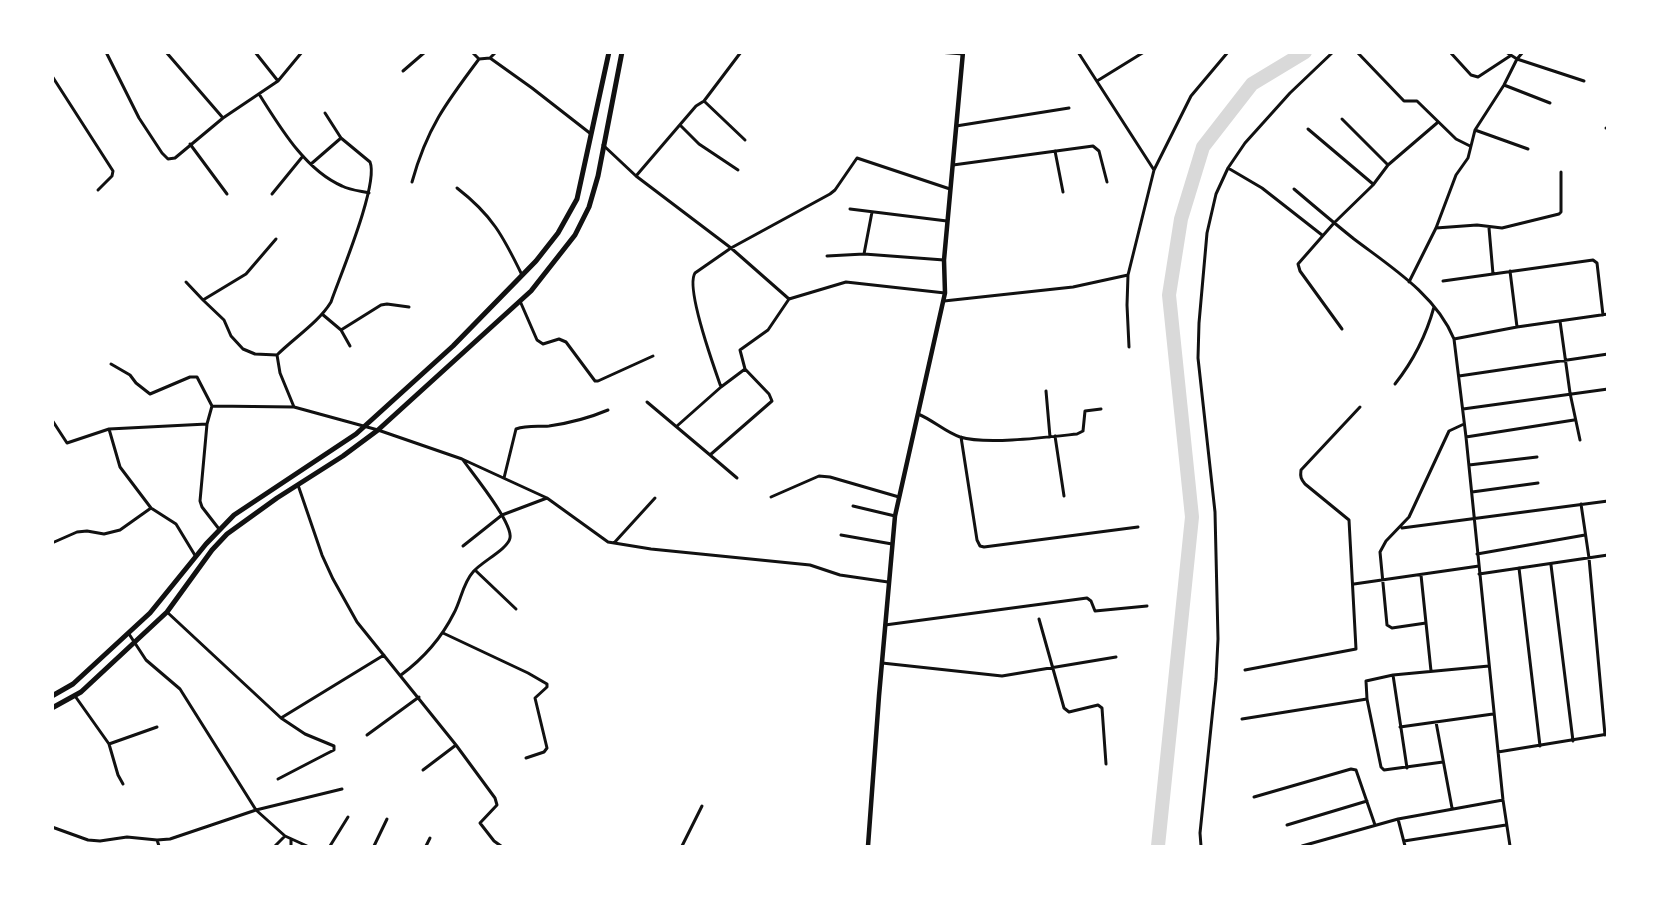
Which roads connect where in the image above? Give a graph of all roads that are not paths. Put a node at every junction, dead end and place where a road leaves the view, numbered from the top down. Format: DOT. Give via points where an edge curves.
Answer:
graph roads {
  1 [pos="106,52"];
  2 [pos="166,52"];
  3 [pos="255,52"];
  4 [pos="302,52"];
  5 [pos="425,52"];
  6 [pos="472,52"];
  7 [pos="496,52"];
  8 [pos="609,52"];
  9 [pos="622,52"];
  10 [pos="741,52"];
  11 [pos="938,52"];
  12 [pos="1078,52"];
  13 [pos="1144,52"];
  14 [pos="1228,52"];
  15 [pos="1333,52"];
  16 [pos="1357,52"];
  17 [pos="1450,52"];
  18 [pos="1506,52"];
  19 [pos="1523,52"];
  20 [pos="963,53"];
  21 [pos="1510,56"];
  22 [pos="490,58"];
  23 [pos="479,59"];
  24 [pos="1517,59"];
  25 [pos="403,71"];
  26 [pos="52,76"];
  27 [pos="278,81"];
  28 [pos="1096,81"];
  29 [pos="1584,81"];
  30 [pos="1504,86"];
  31 [pos="259,94"];
  32 [pos="704,101"];
  33 [pos="1550,103"];
  34 [pos="1069,108"];
  35 [pos="325,113"];
  36 [pos="223,118"];
  37 [pos="1342,119"];
  38 [pos="1437,123"];
  39 [pos="680,125"];
  40 [pos="956,126"];
  41 [pos="1308,129"];
  42 [pos="1475,130"];
  43 [pos="592,135"];
  44 [pos="340,138"];
  45 [pos="745,140"];
  46 [pos="190,144"];
  47 [pos="603,144"];
  48 [pos="1471,147"];
  49 [pos="1528,148"];
  50 [pos="1055,151"];
  51 [pos="303,155"];
  52 [pos="311,164"];
  53 [pos="952,165"];
  54 [pos="1388,165"];
  55 [pos="1228,168"];
  56 [pos="738,170"];
  57 [pos="1154,170"];
  58 [pos="1561,172"];
  59 [pos="636,176"];
  60 [pos="412,182"];
  61 [pos="1107,182"];
  62 [pos="1373,185"];
  63 [pos="457,188"];
  64 [pos="950,189"];
  65 [pos="1294,189"];
  66 [pos="98,190"];
  67 [pos="1063,192"];
  68 [pos="369,193"];
  69 [pos="226,194"];
  70 [pos="272,194"];
  71 [pos="850,209"];
  72 [pos="872,212"];
  73 [pos="947,221"];
  74 [pos="1334,223"];
  75 [pos="1436,228"];
  76 [pos="1489,228"];
  77 [pos="1323,236"];
  78 [pos="276,239"];
  79 [pos="731,248"];
  80 [pos="864,254"];
  81 [pos="826,256"];
  82 [pos="944,260"];
  83 [pos="1510,271"];
  84 [pos="1128,274"];
  85 [pos="1493,274"];
  86 [pos="522,275"];
  87 [pos="1443,281"];
  88 [pos="186,282"];
  89 [pos="1409,282"];
  90 [pos="945,293"];
  91 [pos="789,299"];
  92 [pos="203,300"];
  93 [pos="520,302"];
  94 [pos="942,302"];
  95 [pos="409,307"];
  96 [pos="1434,307"];
  97 [pos="322,314"];
  98 [pos="1605,315"];
  99 [pos="1560,321"];
  100 [pos="1516,327"];
  101 [pos="1342,329"];
  102 [pos="341,330"];
  103 [pos="1454,339"];
  104 [pos="350,346"];
  105 [pos="1129,347"];
  106 [pos="1608,354"];
  107 [pos="277,355"];
  108 [pos="653,356"];
  109 [pos="1564,360"];
  110 [pos="111,364"];
  111 [pos="745,369"];
  112 [pos="1459,376"];
  113 [pos="1395,384"];
  114 [pos="721,387"];
  115 [pos="1608,388"];
  116 [pos="1046,391"];
  117 [pos="1570,393"];
  118 [pos="647,402"];
  119 [pos="212,406"];
  120 [pos="294,407"];
  121 [pos="1360,407"];
  122 [pos="1101,409"];
  123 [pos="1463,409"];
  124 [pos="608,410"];
  125 [pos="917,414"];
  126 [pos="1575,419"];
  127 [pos="52,420"];
  128 [pos="207,424"];
  129 [pos="1464,424"];
  130 [pos="677,426"];
  131 [pos="363,427"];
  132 [pos="109,429"];
  133 [pos="378,430"];
  134 [pos="1052,436"];
  135 [pos="961,437"];
  136 [pos="1466,437"];
  137 [pos="1580,440"];
  138 [pos="710,455"];
  139 [pos="1537,457"];
  140 [pos="462,459"];
  141 [pos="1469,465"];
  142 [pos="504,478"];
  143 [pos="737,478"];
  144 [pos="1538,483"];
  145 [pos="298,485"];
  146 [pos="1472,492"];
  147 [pos="771,496"];
  148 [pos="1064,496"];
  149 [pos="899,497"];
  150 [pos="546,498"];
  151 [pos="655,498"];
  152 [pos="1608,501"];
  153 [pos="1581,504"];
  154 [pos="853,506"];
  155 [pos="151,508"];
  156 [pos="502,515"];
  157 [pos="895,516"];
  158 [pos="1474,519"];
  159 [pos="1138,526"];
  160 [pos="1400,528"];
  161 [pos="219,529"];
  162 [pos="841,535"];
  163 [pos="1586,535"];
  164 [pos="52,543"];
  165 [pos="614,543"];
  166 [pos="892,544"];
  167 [pos="463,546"];
  168 [pos="1477,554"];
  169 [pos="1608,555"];
  170 [pos="195,557"];
  171 [pos="1588,558"];
  172 [pos="1551,565"];
  173 [pos="1479,566"];
  174 [pos="1519,568"];
  175 [pos="475,570"];
  176 [pos="1479,574"];
  177 [pos="1421,575"];
  178 [pos="1382,580"];
  179 [pos="888,582"];
  180 [pos="1354,584"];
  181 [pos="1148,606"];
  182 [pos="516,609"];
  183 [pos="167,612"];
  184 [pos="1040,619"];
  185 [pos="1426,623"];
  186 [pos="885,625"];
  187 [pos="128,633"];
  188 [pos="443,633"];
  189 [pos="135,642"];
  190 [pos="384,655"];
  191 [pos="1116,657"];
  192 [pos="882,663"];
  193 [pos="1490,666"];
  194 [pos="1055,669"];
  195 [pos="1245,670"];
  196 [pos="1431,671"];
  197 [pos="400,675"];
  198 [pos="1393,675"];
  199 [pos="52,696"];
  200 [pos="75,696"];
  201 [pos="418,698"];
  202 [pos="1367,699"];
  203 [pos="52,708"];
  204 [pos="1494,713"];
  205 [pos="281,718"];
  206 [pos="1242,718"];
  207 [pos="1436,722"];
  208 [pos="157,727"];
  209 [pos="1400,727"];
  210 [pos="367,735"];
  211 [pos="1606,735"];
  212 [pos="1573,741"];
  213 [pos="109,744"];
  214 [pos="456,744"];
  215 [pos="1540,746"];
  216 [pos="1498,752"];
  217 [pos="526,758"];
  218 [pos="1443,762"];
  219 [pos="1106,764"];
  220 [pos="1407,768"];
  221 [pos="423,770"];
  222 [pos="278,779"];
  223 [pos="123,784"];
  224 [pos="342,789"];
  225 [pos="1254,797"];
  226 [pos="1503,800"];
  227 [pos="1367,801"];
  228 [pos="702,806"];
  229 [pos="1452,808"];
  230 [pos="256,810"];
  231 [pos="348,817"];
  232 [pos="387,819"];
  233 [pos="1398,819"];
  234 [pos="1287,825"];
  235 [pos="1375,825"];
  236 [pos="1506,825"];
  237 [pos="52,827"];
  238 [pos="285,836"];
  239 [pos="430,838"];
  240 [pos="157,840"];
  241 [pos="291,840"];
  242 [pos="1404,841"];
  243 [pos="159,846"];
  244 [pos="275,846"];
  245 [pos="291,846"];
  246 [pos="308,846"];
  247 [pos="330,846"];
  248 [pos="374,846"];
  249 [pos="426,846"];
  250 [pos="501,846"];
  251 [pos="682,846"];
  252 [pos="868,846"];
  253 [pos="1201,846"];
  254 [pos="1305,846"];
  255 [pos="1405,846"];
  256 [pos="1510,846"];
  1 -- 46 [label="street" via="139,118 165,157 175,158"];
  2 -- 36 [label="street"];
  3 -- 27 [label="street"];
  4 -- 27 [label="street"];
  5 -- 25 [label="street"];
  6 -- 23 [label="street"];
  7 -- 22 [label="street"];
  8 -- 43 [label="main road"];
  9 -- 47 [label="main road"];
  10 -- 32 [label="street"];
  11 -- 20 [label="street"];
  12 -- 28 [label="street"];
  13 -- 28 [label="street"];
  14 -- 57 [label="street" via="1191,96"];
  15 -- 55 [label="street" via="1282,101"];
  16 -- 38 [label="street" via="1404,101 1416,101"];
  17 -- 21 [label="street" via="1471,75 1478,77"];
  18 -- 21 [label="street"];
  19 -- 24 [label="street"];
  20 -- 40 [label="main road"];
  21 -- 24 [label="street"];
  22 -- 23 [label="street"];
  22 -- 43 [label="street"];
  23 -- 60 [label="street" via="433,124"];
  24 -- 29 [label="street"];
  24 -- 30 [label="street"];
  26 -- 66 [label="street" via="113,171"];
  27 -- 31 [label="street"];
  28 -- 57 [label="street"];
  30 -- 33 [label="street"];
  30 -- 42 [label="street"];
  31 -- 36 [label="street"];
  31 -- 51 [label="street"];
  32 -- 39 [label="street"];
  32 -- 45 [label="street"];
  34 -- 40 [label="street"];
  35 -- 44 [label="street"];
  36 -- 46 [label="street"];
  37 -- 54 [label="street"];
  38 -- 48 [label="street"];
  38 -- 54 [label="street"];
  39 -- 56 [label="street" via="699,144"];
  39 -- 59 [label="street"];
  40 -- 53 [label="main road"];
  41 -- 62 [label="street"];
  42 -- 48 [label="street"];
  42 -- 49 [label="street"];
  43 -- 86 [label="main road" via="577,199 558,233"];
  44 -- 52 [label="street"];
  44 -- 68 [label="street" via="370,162"];
  46 -- 69 [label="street"];
  47 -- 59 [label="street"];
  47 -- 93 [label="main road" via="589,207 575,235"];
  48 -- 75 [label="street"];
  50 -- 53 [label="street"];
  50 -- 61 [label="street" via="1095,147"];
  50 -- 67 [label="street"];
  51 -- 52 [label="street"];
  51 -- 70 [label="street"];
  52 -- 68 [label="street" via="338,184"];
  53 -- 64 [label="main road"];
  54 -- 62 [label="street"];
  55 -- 77 [label="street" via="1262,188"];
  55 -- 253 [label="street" via="1216,194 1207,233 1199,323 1198,358 1215,512 1218,639"];
  57 -- 84 [label="street"];
  58 -- 76 [label="street" via="1561,213"];
  59 -- 79 [label="street"];
  62 -- 74 [label="street"];
  63 -- 86 [label="street" via="499,230"];
  64 -- 73 [label="main road"];
  64 -- 79 [label="street" via="857,158 830,194"];
  65 -- 74 [label="street"];
  68 -- 97 [label="street" via="331,302"];
  71 -- 72 [label="street"];
  72 -- 73 [label="street"];
  72 -- 80 [label="street"];
  73 -- 82 [label="main road"];
  74 -- 77 [label="street"];
  74 -- 89 [label="street"];
  75 -- 76 [label="street"];
  75 -- 89 [label="street"];
  76 -- 85 [label="street"];
  77 -- 101 [label="street" via="1298,267"];
  78 -- 92 [label="street" via="246,274"];
  79 -- 91 [label="street"];
  79 -- 114 [label="street" via="693,276 706,342"];
  80 -- 81 [label="street"];
  80 -- 82 [label="street"];
  82 -- 90 [label="main road"];
  83 -- 85 [label="street"];
  83 -- 98 [label="street" via="1596,261"];
  83 -- 100 [label="street"];
  84 -- 94 [label="street" via="1073,287"];
  84 -- 105 [label="street"];
  85 -- 87 [label="street"];
  86 -- 131 [label="main road" via="453,346"];
  88 -- 92 [label="street"];
  89 -- 96 [label="street"];
  90 -- 91 [label="street" via="846,282"];
  90 -- 94 [label="main road"];
  91 -- 111 [label="street" via="768,330 740,350"];
  92 -- 107 [label="street" via="224,320 243,349"];
  93 -- 108 [label="street" via="537,340 543,344 559,339 566,342 595,381"];
  93 -- 133 [label="main road"];
  94 -- 125 [label="main road"];
  95 -- 102 [label="street" via="381,305"];
  96 -- 103 [label="street"];
  96 -- 113 [label="street" via="1420,348"];
  97 -- 102 [label="street"];
  97 -- 107 [label="street"];
  98 -- 99 [label="street"];
  99 -- 100 [label="street"];
  99 -- 109 [label="street"];
  100 -- 103 [label="street"];
  102 -- 104 [label="street"];
  103 -- 112 [label="street"];
  106 -- 109 [label="street"];
  107 -- 120 [label="street" via="280,374"];
  109 -- 112 [label="street"];
  109 -- 117 [label="street"];
  110 -- 119 [label="street" via="150,394 197,377"];
  111 -- 114 [label="street"];
  111 -- 138 [label="street" via="769,394 771,403"];
  112 -- 123 [label="street"];
  114 -- 130 [label="street"];
  115 -- 117 [label="street"];
  116 -- 134 [label="street"];
  117 -- 123 [label="street"];
  117 -- 126 [label="street"];
  118 -- 130 [label="street"];
  119 -- 120 [label="street"];
  119 -- 128 [label="street"];
  120 -- 131 [label="street"];
  121 -- 180 [label="street" via="1300,475 1305,484 1349,520"];
  122 -- 134 [label="street" via="1085,411 1081,433"];
  123 -- 129 [label="street"];
  124 -- 142 [label="street" via="587,419 516,429"];
  125 -- 135 [label="street"];
  125 -- 149 [label="main road"];
  126 -- 136 [label="street"];
  126 -- 137 [label="street"];
  127 -- 132 [label="street" via="67,443"];
  128 -- 132 [label="street"];
  128 -- 161 [label="street" via="200,501"];
  129 -- 136 [label="street"];
  129 -- 160 [label="street" via="1449,431 1416,504"];
  130 -- 138 [label="street"];
  131 -- 133 [label="street"];
  131 -- 161 [label="main road"];
  132 -- 155 [label="street" via="120,467"];
  133 -- 140 [label="street"];
  133 -- 145 [label="main road"];
  134 -- 135 [label="street"];
  134 -- 148 [label="street"];
  135 -- 159 [label="street" via="980,546"];
  136 -- 141 [label="street"];
  138 -- 143 [label="street"];
  139 -- 141 [label="street"];
  140 -- 142 [label="street"];
  140 -- 156 [label="street"];
  141 -- 146 [label="street"];
  142 -- 150 [label="street"];
  144 -- 146 [label="street"];
  145 -- 183 [label="main road" via="227,534"];
  145 -- 190 [label="street" via="333,579 357,622"];
  146 -- 158 [label="street"];
  147 -- 149 [label="street" via="819,476"];
  149 -- 157 [label="main road"];
  150 -- 156 [label="street"];
  150 -- 165 [label="street" via="599,537"];
  151 -- 165 [label="street"];
  152 -- 153 [label="street"];
  153 -- 158 [label="street"];
  153 -- 163 [label="street"];
  154 -- 157 [label="street"];
  155 -- 164 [label="street" via="128,526 111,533 77,532"];
  155 -- 170 [label="street" via="176,524"];
  156 -- 167 [label="street"];
  156 -- 175 [label="street" via="510,532 509,542"];
  157 -- 166 [label="main road"];
  158 -- 160 [label="street"];
  158 -- 168 [label="street"];
  160 -- 178 [label="street" via="1380,552"];
  161 -- 170 [label="main road"];
  162 -- 166 [label="street"];
  163 -- 168 [label="street"];
  163 -- 171 [label="street"];
  165 -- 179 [label="street" via="801,564"];
  166 -- 179 [label="main road"];
  168 -- 173 [label="street"];
  169 -- 171 [label="street"];
  170 -- 187 [label="main road" via="164,597"];
  171 -- 172 [label="street"];
  171 -- 211 [label="street"];
  172 -- 174 [label="street"];
  172 -- 212 [label="street"];
  173 -- 176 [label="street"];
  173 -- 177 [label="street"];
  174 -- 176 [label="street"];
  174 -- 215 [label="street"];
  175 -- 182 [label="street"];
  175 -- 188 [label="street"];
  176 -- 193 [label="street"];
  177 -- 178 [label="street"];
  177 -- 185 [label="street"];
  178 -- 180 [label="street"];
  178 -- 185 [label="street" via="1389,628"];
  179 -- 186 [label="main road"];
  180 -- 195 [label="street" via="1356,649"];
  181 -- 186 [label="street" via="1095,611 1087,598"];
  183 -- 189 [label="main road"];
  183 -- 205 [label="street"];
  184 -- 194 [label="street"];
  185 -- 196 [label="street"];
  186 -- 192 [label="main road"];
  187 -- 189 [label="street"];
  187 -- 199 [label="main road" via="73,684"];
  188 -- 197 [label="street" via="428,653"];
  188 -- 217 [label="street" via="547,684 534,698 547,748"];
  189 -- 200 [label="main road"];
  189 -- 230 [label="street" via="146,660 180,689"];
  190 -- 197 [label="street"];
  190 -- 205 [label="street"];
  191 -- 194 [label="street"];
  192 -- 194 [label="street" via="985,676"];
  192 -- 252 [label="main road"];
  193 -- 196 [label="street"];
  193 -- 204 [label="street"];
  194 -- 219 [label="street" via="1066,711 1096,705 1102,708"];
  196 -- 198 [label="street"];
  197 -- 201 [label="street"];
  198 -- 202 [label="street" via="1366,681"];
  198 -- 209 [label="street"];
  200 -- 203 [label="main road"];
  200 -- 213 [label="street"];
  201 -- 210 [label="street"];
  201 -- 214 [label="street"];
  202 -- 206 [label="street"];
  202 -- 220 [label="street" via="1381,766 1389,771"];
  204 -- 207 [label="street"];
  204 -- 216 [label="street"];
  205 -- 222 [label="street" via="335,748"];
  207 -- 209 [label="street"];
  207 -- 218 [label="street"];
  208 -- 213 [label="street"];
  209 -- 220 [label="street"];
  211 -- 212 [label="street"];
  212 -- 215 [label="street"];
  213 -- 223 [label="street"];
  214 -- 221 [label="street"];
  214 -- 250 [label="street" via="496,801 497,805 480,823"];
  215 -- 216 [label="street"];
  216 -- 226 [label="street"];
  218 -- 220 [label="street"];
  218 -- 229 [label="street"];
  224 -- 230 [label="street"];
  225 -- 227 [label="street" via="1351,769 1358,772"];
  226 -- 229 [label="street"];
  226 -- 236 [label="street"];
  227 -- 234 [label="street"];
  227 -- 235 [label="street"];
  228 -- 251 [label="street"];
  229 -- 233 [label="street"];
  230 -- 238 [label="street"];
  230 -- 240 [label="street" via="180,837"];
  231 -- 247 [label="street"];
  232 -- 248 [label="street"];
  233 -- 235 [label="street"];
  233 -- 242 [label="street"];
  235 -- 254 [label="street"];
  236 -- 242 [label="street"];
  236 -- 256 [label="street"];
  237 -- 240 [label="street" via="88,840"];
  238 -- 241 [label="street"];
  238 -- 244 [label="street"];
  239 -- 249 [label="street"];
  240 -- 243 [label="street"];
  241 -- 245 [label="street"];
  241 -- 246 [label="street"];
  242 -- 255 [label="street"];
}
